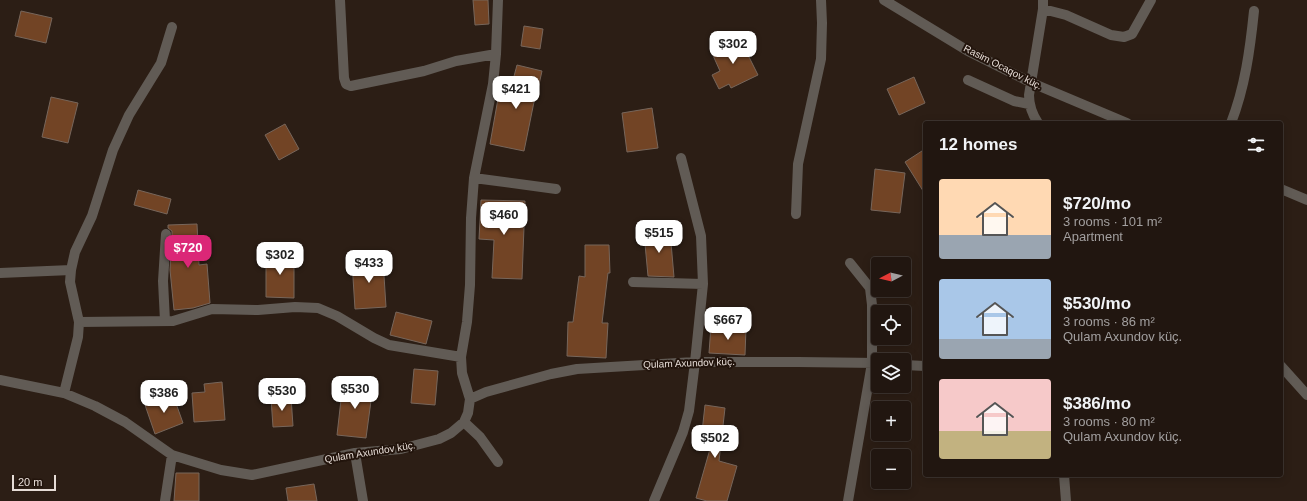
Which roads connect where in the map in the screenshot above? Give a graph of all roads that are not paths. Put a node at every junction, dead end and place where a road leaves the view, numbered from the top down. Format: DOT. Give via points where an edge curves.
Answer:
graph roads {
  1 [pos="340,0"];
  2 [pos="498,0"];
  3 [pos="821,0"];
  4 [pos="884,0"];
  5 [pos="1151,0"];
  6 [pos="1043,4"];
  7 [pos="1254,12"];
  8 [pos="172,27"];
  9 [pos="496,54"];
  10 [pos="968,80"];
  11 [pos="1032,83"];
  12 [pos="1029,104"];
  13 [pos="1037,121"];
  14 [pos="1122,121"];
  15 [pos="1232,121"];
  16 [pos="681,158"];
  17 [pos="474,178"];
  18 [pos="556,190"];
  19 [pos="1283,190"];
  20 [pos="1307,200"];
  21 [pos="796,214"];
  22 [pos="166,234"];
  23 [pos="850,263"];
  24 [pos="71,270"];
  25 [pos="0,273"];
  26 [pos="634,282"];
  27 [pos="703,284"];
  28 [pos="165,321"];
  29 [pos="79,322"];
  30 [pos="874,353"];
  31 [pos="461,357"];
  32 [pos="695,362"];
  33 [pos="871,363"];
  34 [pos="911,365"];
  35 [pos="923,366"];
  36 [pos="1283,368"];
  37 [pos="0,380"];
  38 [pos="871,383"];
  39 [pos="64,393"];
  40 [pos="1307,395"];
  41 [pos="470,400"];
  42 [pos="464,422"];
  43 [pos="355,453"];
  44 [pos="172,455"];
  45 [pos="498,462"];
  46 [pos="1064,477"];
  47 [pos="165,501"];
  48 [pos="363,501"];
  49 [pos="654,501"];
  50 [pos="848,501"];
  51 [pos="1066,501"];
  1 -- 9 [label="street" via="344,78 350,86"];
  2 -- 9 [label="street"];
  3 -- 21 [label="street" via="820,59 798,164"];
  4 -- 11 [label="street, Rasim Ocaqov küç." via="968,50"];
  5 -- 6 [label="street" via="1132,34 1124,37 1111,35"];
  6 -- 11 [label="street"];
  7 -- 15 [label="street" via="1248,63"];
  8 -- 24 [label="street" via="161,63 129,115 113,150"];
  9 -- 17 [label="street" via="493,84"];
  10 -- 12 [label="street" via="1014,101"];
  11 -- 12 [label="street"];
  11 -- 14 [label="street, Rasim Ocaqov küç."];
  12 -- 13 [label="street"];
  16 -- 27 [label="street" via="701,236"];
  17 -- 18 [label="street"];
  17 -- 31 [label="street" via="470,284"];
  19 -- 20 [label="street"];
  22 -- 28 [label="street" via="162,281"];
  23 -- 30 [label="street" via="870,288"];
  24 -- 25 [label="street"];
  24 -- 29 [label="street" via="70,282"];
  26 -- 27 [label="street"];
  27 -- 32 [label="street"];
  28 -- 29 [label="street"];
  28 -- 31 [label="street" via="212,310 318,308 388,345"];
  29 -- 39 [label="street" via="78,337"];
  31 -- 41 [label="street" via="462,373"];
  32 -- 33 [label="street, Qulam Axundov küç."];
  32 -- 41 [label="street, Qulam Axundov küç." via="577,369 486,392"];
  32 -- 49 [label="street" via="689,411 683,432"];
  34 -- 35 [label="street"];
  36 -- 40 [label="street"];
  37 -- 39 [label="street, Qulam Axundov küç."];
  38 -- 50 [label="street"];
  39 -- 44 [label="street, Qulam Axundov küç." via="125,422"];
  41 -- 42 [label="street"];
  42 -- 43 [label="street, Qulam Axundov küç." via="452,434 439,440 400,449"];
  42 -- 45 [label="street"];
  43 -- 44 [label="street, Qulam Axundov küç." via="252,475 221,470"];
  43 -- 48 [label="street"];
  44 -- 47 [label="street"];
  46 -- 51 [label="street"];
}
